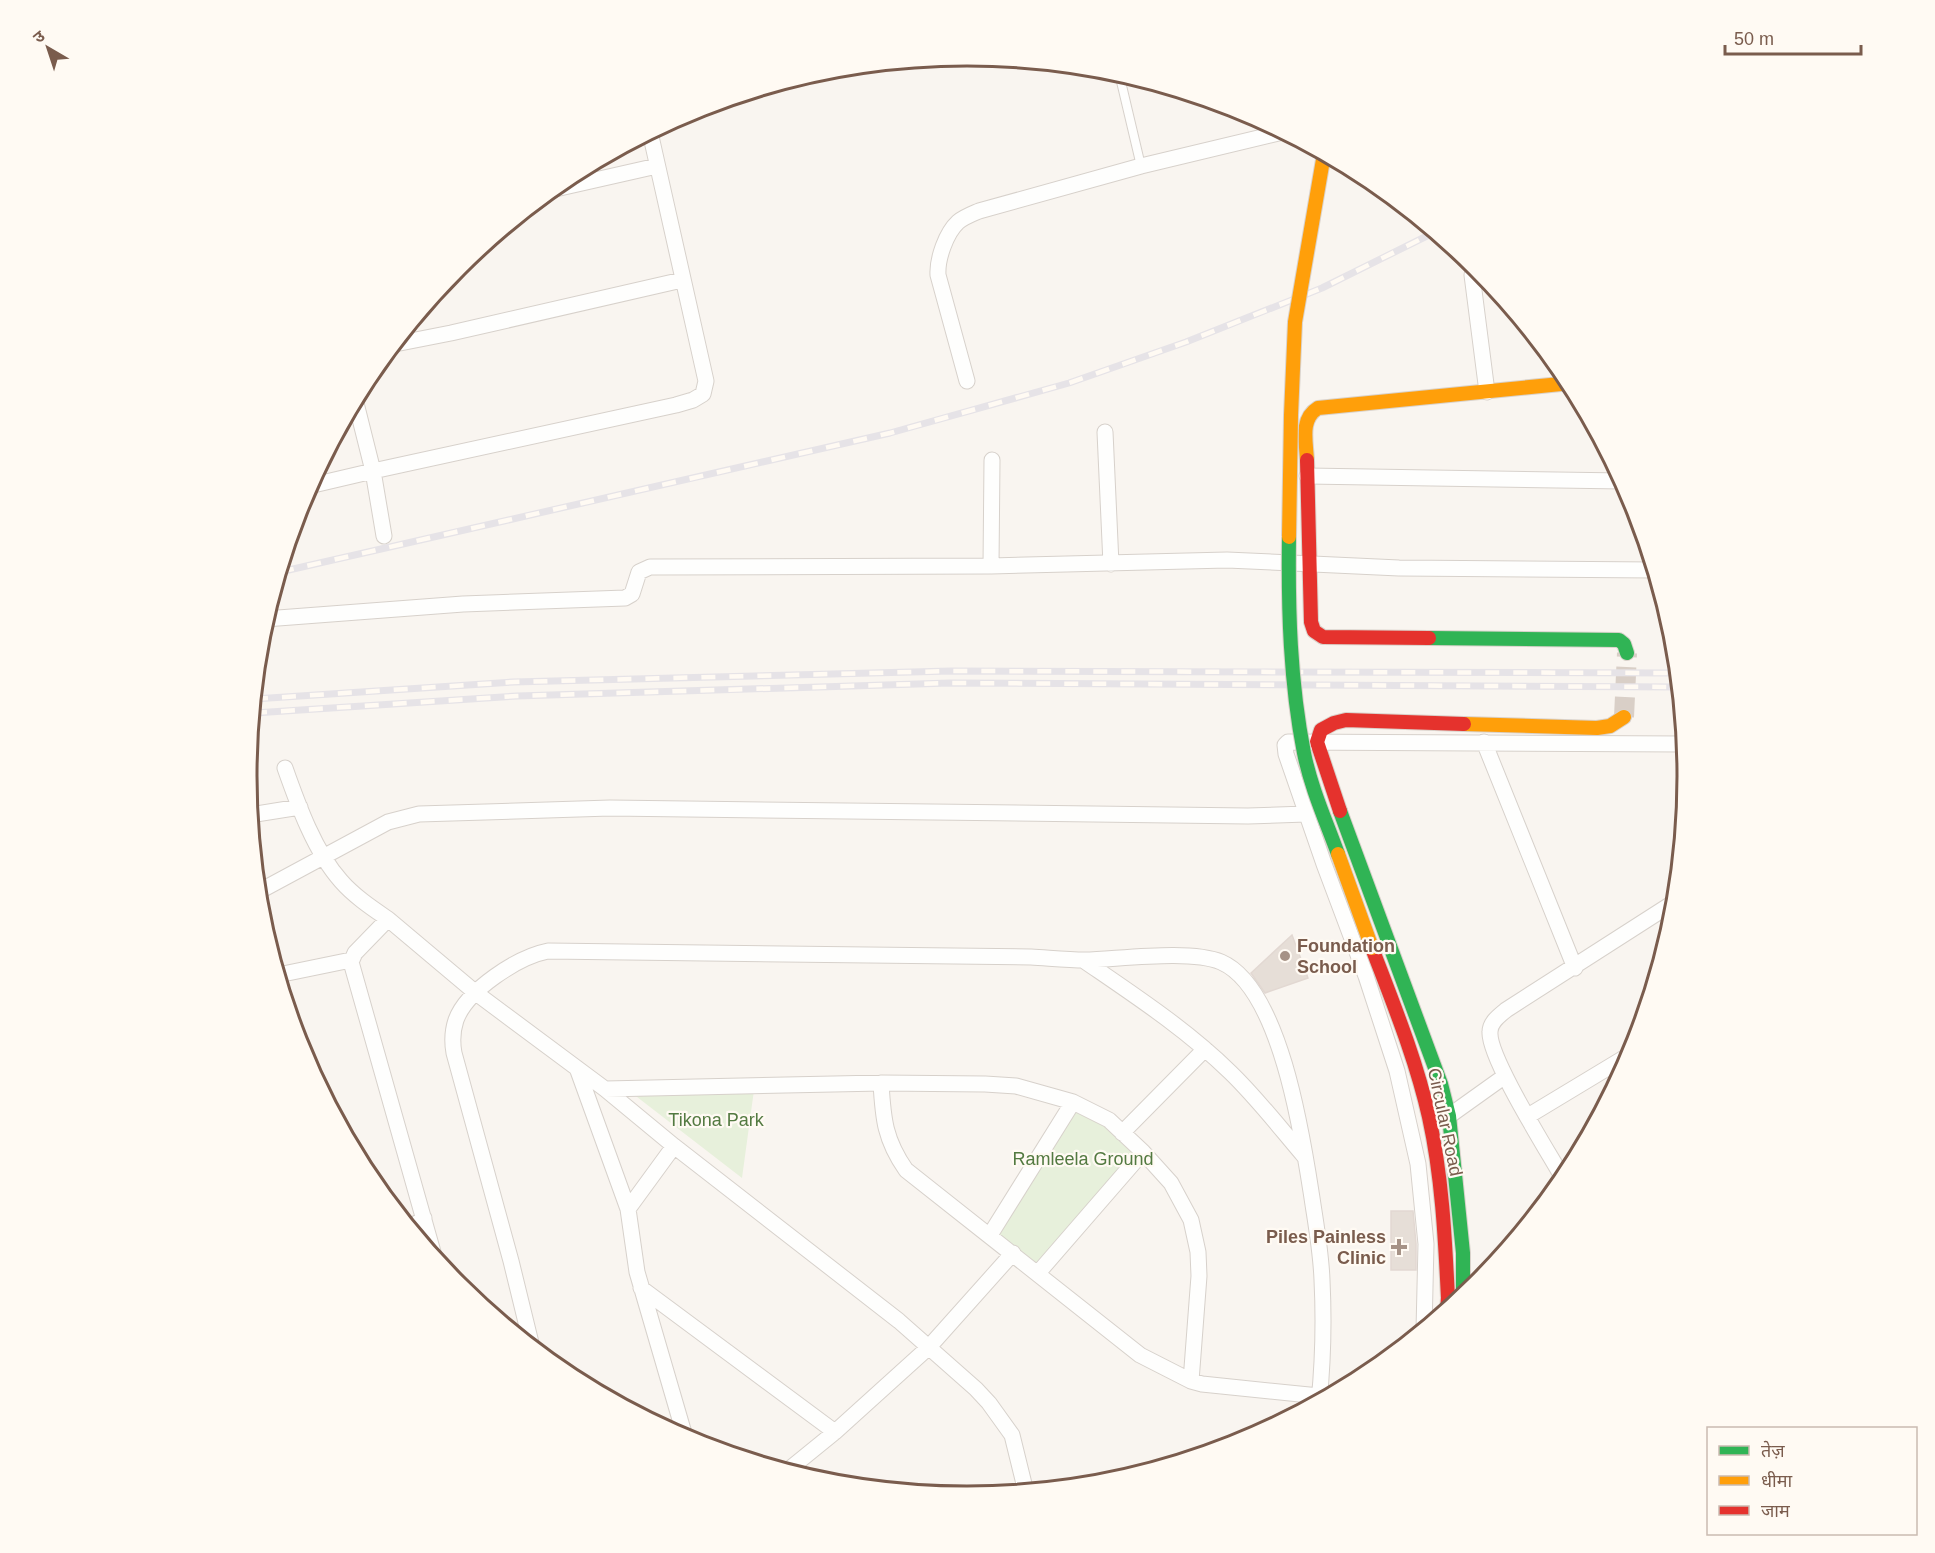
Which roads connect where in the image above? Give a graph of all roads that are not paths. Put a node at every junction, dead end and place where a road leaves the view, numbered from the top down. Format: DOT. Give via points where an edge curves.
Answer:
graph roads {
  1 [pos="1121,83"];
  2 [pos="1272,135"];
  3 [pos="652,140"];
  4 [pos="1323,161"];
  5 [pos="657,166"];
  6 [pos="1141,166"];
  7 [pos="575,184"];
  8 [pos="1472,276"];
  9 [pos="682,280"];
  10 [pos="406,342"];
  11 [pos="967,381"];
  12 [pos="1559,384"];
  13 [pos="1487,392"];
  14 [pos="359,411"];
  15 [pos="1105,432"];
  16 [pos="992,460"];
  17 [pos="373,471"];
  18 [pos="1307,476"];
  19 [pos="1613,480"];
  20 [pos="321,483"];
  21 [pos="384,536"];
  22 [pos="1111,564"];
  23 [pos="1309,564"];
  24 [pos="991,566"];
  25 [pos="1647,570"];
  26 [pos="275,618"];
  27 [pos="1627,653"];
  28 [pos="1624,717"];
  29 [pos="1317,742"];
  30 [pos="1484,742"];
  31 [pos="1677,744"];
  32 [pos="285,768"];
  33 [pos="300,807"];
  34 [pos="1306,813"];
  35 [pos="259,814"];
  36 [pos="323,856"];
  37 [pos="266,887"];
  38 [pos="1665,907"];
  39 [pos="388,920"];
  40 [pos="351,960"];
  41 [pos="1083,960"];
  42 [pos="1575,968"];
  43 [pos="285,974"];
  44 [pos="476,993"];
  45 [pos="1205,1049"];
  46 [pos="1618,1062"];
  47 [pos="577,1068"];
  48 [pos="1504,1076"];
  49 [pos="881,1083"];
  50 [pos="605,1089"];
  51 [pos="1072,1102"];
  52 [pos="1449,1116"];
  53 [pos="1528,1116"];
  54 [pos="1122,1132"];
  55 [pos="674,1146"];
  56 [pos="1143,1152"];
  57 [pos="1306,1158"];
  58 [pos="1558,1170"];
  59 [pos="628,1209"];
  60 [pos="424,1218"];
  61 [pos="416,1224"];
  62 [pos="990,1235"];
  63 [pos="430,1242"];
  64 [pos="1013,1253"];
  65 [pos="1038,1273"];
  66 [pos="1464,1285"];
  67 [pos="641,1288"];
  68 [pos="1448,1300"];
  69 [pos="1424,1320"];
  70 [pos="529,1335"];
  71 [pos="929,1347"];
  72 [pos="1191,1381"];
  73 [pos="1319,1394"];
  74 [pos="1312,1398"];
  75 [pos="682,1427"];
  76 [pos="835,1432"];
  77 [pos="795,1465"];
  78 [pos="1024,1484"];
  1 -- 6 [label="lane"];
  2 -- 6 [label="street"];
  3 -- 5 [label="street"];
  4 -- 68 [label="street, Circular Road, bridge" via="1295,322 1288,558 1290,649 1311,780 1422,1091 1442,1198"];
  5 -- 7 [label="street"];
  5 -- 9 [label="street"];
  6 -- 11 [label="street" via="979,211 957,223 944,247 938,274"];
  8 -- 13 [label="street"];
  9 -- 10 [label="street"];
  9 -- 17 [label="street" via="706,381 704,394 698,398"];
  12 -- 13 [label="street"];
  13 -- 18 [label="street" via="1314,410 1306,421"];
  14 -- 17 [label="street"];
  15 -- 22 [label="street"];
  16 -- 24 [label="street"];
  17 -- 20 [label="street"];
  17 -- 21 [label="street"];
  18 -- 19 [label="street"];
  18 -- 23 [label="street"];
  22 -- 23 [label="street" via="1227,560"];
  22 -- 24 [label="street"];
  23 -- 25 [label="street"];
  23 -- 27 [label="street" via="1312,626 1323,637 1619,640"];
  24 -- 26 [label="street" via="650,567 639,572 632,594 625,598 463,604"];
  28 -- 29 [label="street" via="1610,726 1597,728 1346,720 1328,725"];
  29 -- 30 [label="street"];
  29 -- 34 [label="street" via="1288,742 1285,748"];
  29 -- 52 [label="street" via="1441,1084"];
  30 -- 31 [label="street"];
  30 -- 42 [label="street"];
  32 -- 33 [label="street"];
  33 -- 35 [label="street"];
  33 -- 36 [label="street"];
  34 -- 36 [label="street" via="1248,816 610,808 452,812 400,817"];
  34 -- 69 [label="street" via="1397,1071 1418,1164 1426,1244"];
  36 -- 37 [label="street"];
  36 -- 39 [label="street" via="349,890"];
  38 -- 42 [label="street"];
  39 -- 40 [label="street"];
  39 -- 44 [label="street"];
  40 -- 43 [label="street"];
  40 -- 60 [label="street"];
  41 -- 44 [label="street" via="548,951 513,964"];
  41 -- 45 [label="street"];
  41 -- 57 [label="street" via="1195,957 1222,962 1232,969 1249,987 1272,1027 1295,1099"];
  42 -- 48 [label="street" via="1493,1022 1489,1034"];
  44 -- 47 [label="street"];
  44 -- 70 [label="street" via="456,1020 452,1036 454,1053"];
  45 -- 54 [label="street"];
  45 -- 57 [label="street" via="1249,1092"];
  46 -- 53 [label="street"];
  47 -- 50 [label="street"];
  47 -- 59 [label="street"];
  48 -- 52 [label="street"];
  48 -- 53 [label="street"];
  49 -- 50 [label="street"];
  49 -- 51 [label="street" via="1016,1086"];
  49 -- 62 [label="street" via="885,1128 906,1170"];
  50 -- 55 [label="street"];
  51 -- 54 [label="street" via="1109,1120"];
  51 -- 62 [label="street"];
  52 -- 66 [label="street"];
  53 -- 58 [label="street"];
  54 -- 56 [label="street"];
  55 -- 59 [label="street"];
  55 -- 71 [label="street"];
  56 -- 65 [label="street"];
  56 -- 72 [label="street" via="1171,1183 1195,1233 1198,1276"];
  57 -- 73 [label="street" via="1322,1277 1324,1331"];
  59 -- 67 [label="street"];
  60 -- 61 [label="street"];
  60 -- 63 [label="street"];
  62 -- 64 [label="street"];
  64 -- 65 [label="street"];
  64 -- 71 [label="street"];
  65 -- 72 [label="street" via="1140,1355"];
  67 -- 75 [label="street"];
  67 -- 76 [label="street"];
  71 -- 76 [label="street"];
  71 -- 78 [label="street" via="976,1389 1007,1427 1016,1444"];
  72 -- 74 [label="street"];
  76 -- 77 [label="street"];
}
